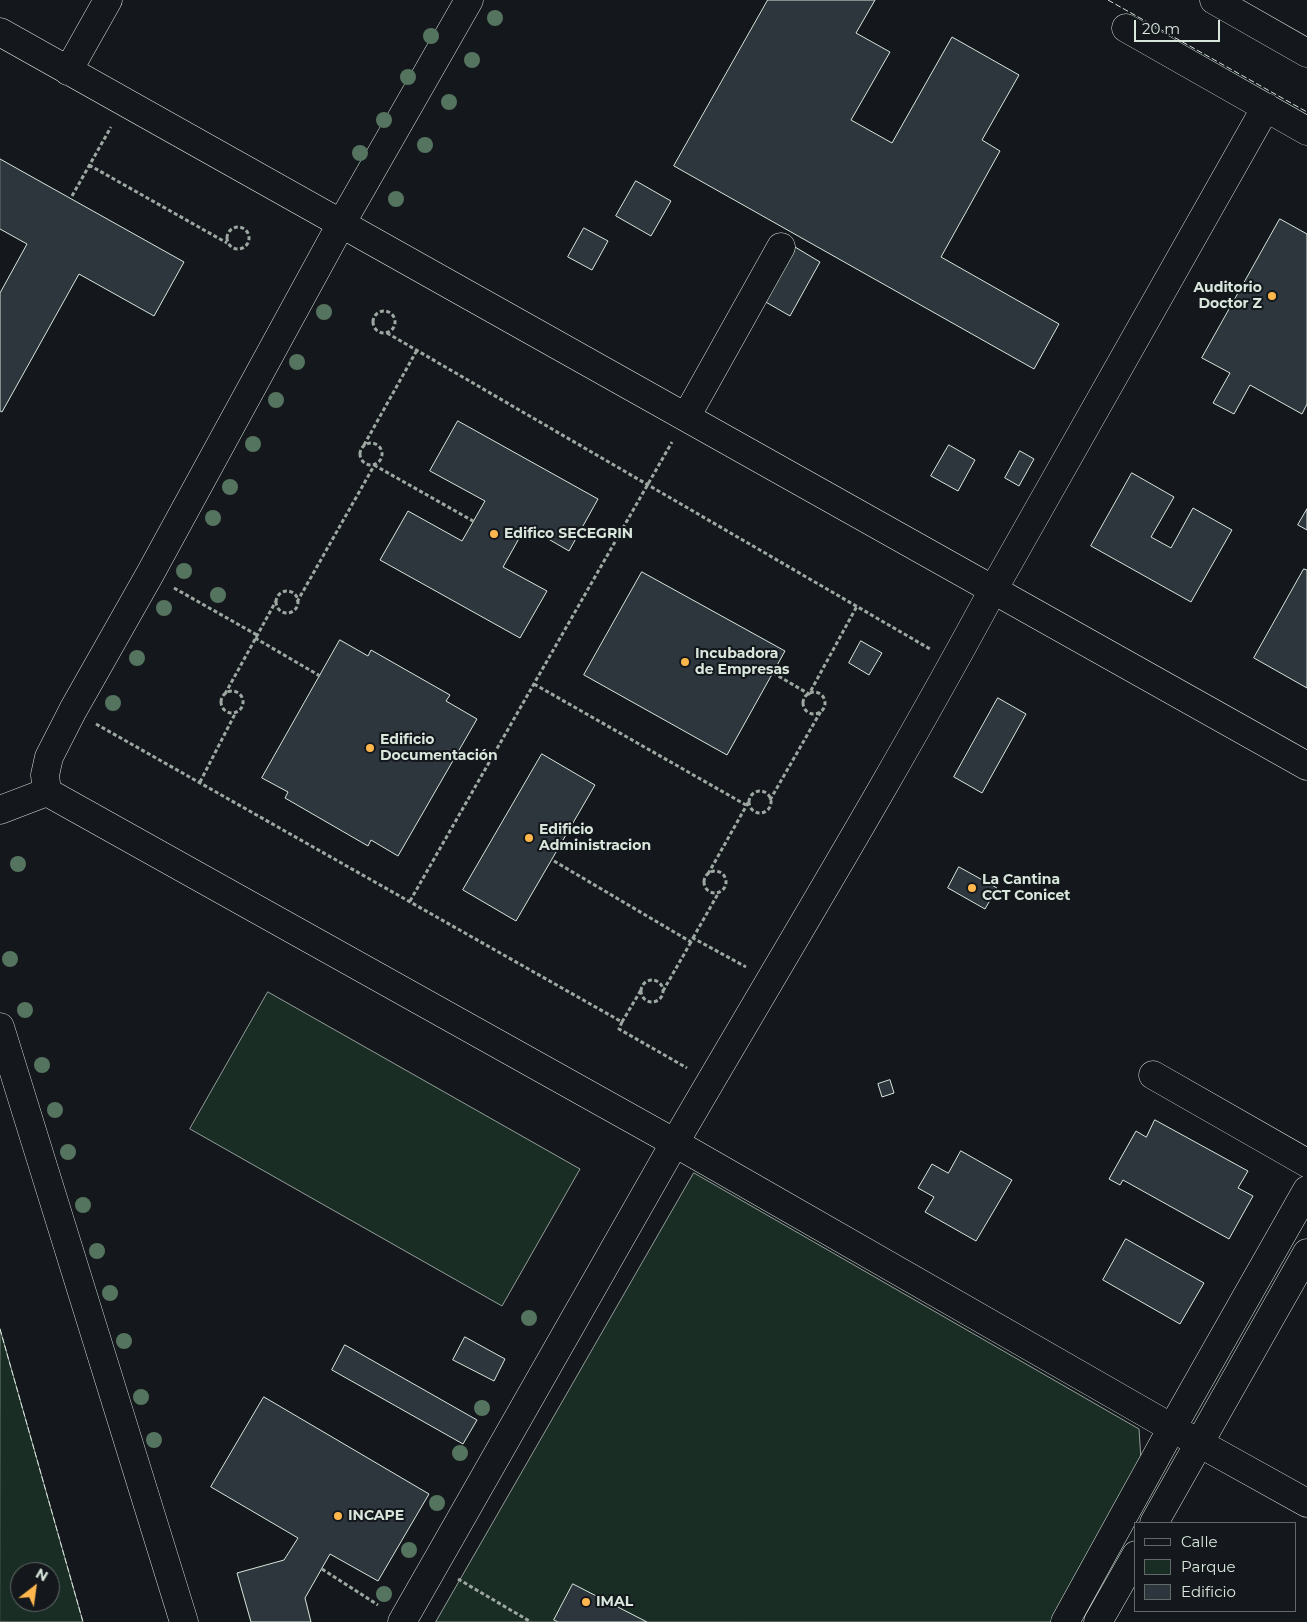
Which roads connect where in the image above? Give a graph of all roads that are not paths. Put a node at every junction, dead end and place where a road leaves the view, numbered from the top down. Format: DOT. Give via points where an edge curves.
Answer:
graph roads {
  1 [pos="108,0"];
  2 [pos="469,0"];
  3 [pos="1214,0"];
  4 [pos="1126,28"];
  5 [pos="0,32"];
  6 [pos="1307,52"];
  7 [pos="68,71"];
  8 [pos="1266,107"];
  9 [pos="1307,131"];
  10 [pos="341,224"];
  11 [pos="781,247"];
  12 [pos="686,417"];
  13 [pos="993,590"];
  14 [pos="1307,766"];
  15 [pos="47,792"];
  16 [pos="0,810"];
  17 [pos="0,1027"];
  18 [pos="1153,1075"];
  19 [pos="675,1143"];
  20 [pos="1307,1164"];
  21 [pos="1307,1190"];
  22 [pos="1307,1253"];
  23 [pos="1172,1428"];
  24 [pos="1199,1443"];
  25 [pos="1307,1504"];
  26 [pos="1155,1522"];
  27 [pos="1134,1559"];
  28 [pos="184,1622"];
  29 [pos="404,1622"];
  30 [pos="1065,1622"];
  31 [pos="1098,1622"];
  1 -- 7 [label="street"];
  2 -- 10 [label="street"];
  3 -- 6 [label="street"];
  4 -- 8 [label="street"];
  5 -- 7 [label="street"];
  7 -- 10 [label="street"];
  8 -- 9 [label="street"];
  8 -- 13 [label="street"];
  10 -- 12 [label="street"];
  10 -- 15 [label="street" via="73,710 49,757 45,774"];
  11 -- 12 [label="street"];
  12 -- 13 [label="street"];
  13 -- 14 [label="street"];
  13 -- 19 [label="street" via="954,663"];
  15 -- 16 [label="street"];
  15 -- 19 [label="street"];
  17 -- 28 [label="street"];
  18 -- 20 [label="street"];
  19 -- 23 [label="street"];
  19 -- 29 [label="street"];
  21 -- 23 [label="street"];
  22 -- 24 [label="street"];
  23 -- 24 [label="street"];
  23 -- 30 [label="street"];
  24 -- 25 [label="street"];
  24 -- 26 [label="street"];
  27 -- 31 [label="street"];
}
